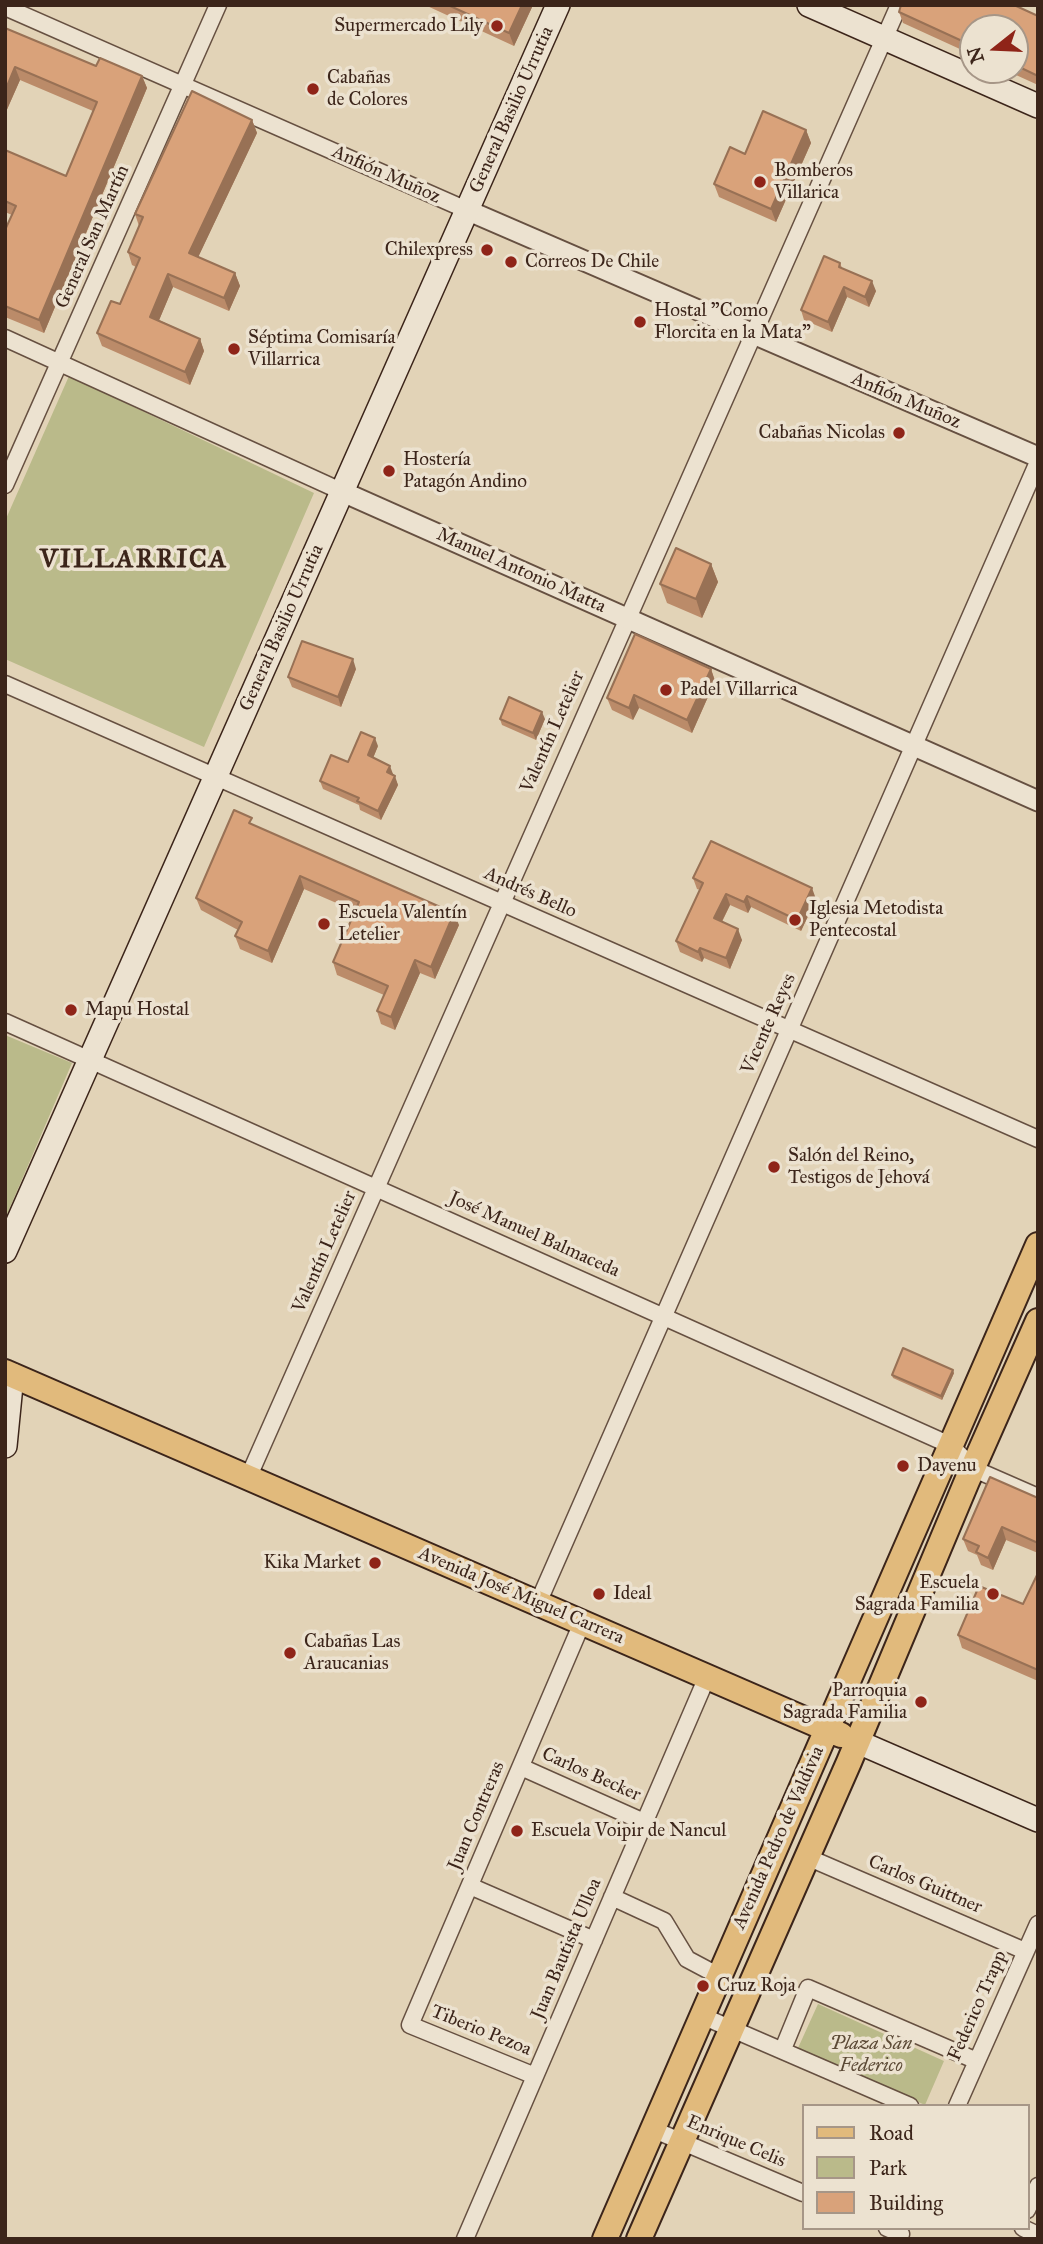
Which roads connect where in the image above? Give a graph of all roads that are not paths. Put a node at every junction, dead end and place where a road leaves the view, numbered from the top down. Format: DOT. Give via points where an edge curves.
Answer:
graph roads {
  1 [pos="218,5"];
  2 [pos="558,5"];
  3 [pos="809,5"];
  4 [pos="899,5"];
  5 [pos="5,7"];
  6 [pos="884,38"];
  7 [pos="183,85"];
  8 [pos="1038,106"];
  9 [pos="468,211"];
  10 [pos="754,335"];
  11 [pos="5,338"];
  12 [pos="60,363"];
  13 [pos="1038,460"];
  14 [pos="5,485"];
  15 [pos="343,492"];
  16 [pos="626,619"];
  17 [pos="5,684"];
  18 [pos="914,746"];
  19 [pos="215,777"];
  20 [pos="1038,801"];
  21 [pos="500,903"];
  22 [pos="5,1022"];
  23 [pos="789,1030"];
  24 [pos="91,1060"];
  25 [pos="1038,1139"];
  26 [pos="377,1188"];
  27 [pos="1038,1245"];
  28 [pos="5,1251"];
  29 [pos="664,1316"];
  30 [pos="1038,1321"];
  31 [pos="9,1373"];
  32 [pos="8,1400"];
  33 [pos="950,1444"];
  34 [pos="5,1446"];
  35 [pos="974,1469"];
  36 [pos="248,1478"];
  37 [pos="1038,1497"];
  38 [pos="538,1603"];
  39 [pos="582,1623"];
  40 [pos="707,1677"];
  41 [pos="827,1729"];
  42 [pos="858,1742"];
  43 [pos="521,1767"];
  44 [pos="1038,1820"];
  45 [pos="644,1822"];
  46 [pos="807,1857"];
  47 [pos="470,1886"];
  48 [pos="612,1897"];
  49 [pos="1038,1924"];
  50 [pos="594,1940"];
  51 [pos="1025,1951"];
  52 [pos="719,1976"];
  53 [pos="702,2016"];
  54 [pos="410,2025"];
  55 [pos="732,2029"];
  56 [pos="783,2049"];
  57 [pos="977,2061"];
  58 [pos="535,2076"];
  59 [pos="906,2104"];
  60 [pos="958,2104"];
  61 [pos="652,2129"];
  62 [pos="681,2142"];
  63 [pos="1038,2186"];
  64 [pos="802,2193"];
  65 [pos="1029,2206"];
  66 [pos="612,2236"];
  67 [pos="465,2239"];
  68 [pos="639,2239"];
  1 -- 7 [label="street, General San Martín"];
  2 -- 9 [label="main road, General Basilio Urrutia"];
  3 -- 6 [label="main road"];
  4 -- 6 [label="street, Valentín Letelier"];
  5 -- 7 [label="street, Anfión Muñoz"];
  6 -- 8 [label="main road"];
  6 -- 10 [label="street, Valentín Letelier"];
  7 -- 9 [label="street, Anfión Muñoz"];
  7 -- 12 [label="street, General San Martín"];
  9 -- 10 [label="street, Anfión Muñoz"];
  9 -- 15 [label="main road, General Basilio Urrutia"];
  10 -- 13 [label="street, Anfión Muñoz"];
  10 -- 16 [label="street, Valentín Letelier"];
  11 -- 12 [label="street, Manuel Antonio Matta"];
  12 -- 14 [label="street, General San Martín"];
  12 -- 15 [label="street, Manuel Antonio Matta"];
  13 -- 18 [label="street, Vicente Reyes"];
  15 -- 16 [label="street, Manuel Antonio Matta"];
  15 -- 19 [label="main road, General Basilio Urrutia"];
  16 -- 18 [label="street, Manuel Antonio Matta"];
  16 -- 21 [label="street, Valentín Letelier"];
  17 -- 19 [label="street, Andrés Bello"];
  18 -- 20 [label="street, Manuel Antonio Matta"];
  18 -- 23 [label="street, Vicente Reyes"];
  19 -- 21 [label="street, Andrés Bello"];
  19 -- 24 [label="main road, General Basilio Urrutia"];
  21 -- 23 [label="street, Andrés Bello"];
  21 -- 26 [label="street, Valentín Letelier"];
  22 -- 24 [label="street, José Manuel Balmaceda"];
  23 -- 25 [label="street, Andrés Bello"];
  23 -- 29 [label="street, Vicente Reyes"];
  24 -- 26 [label="street, José Manuel Balmaceda"];
  24 -- 28 [label="main road, General Basilio Urrutia"];
  26 -- 29 [label="street, José Manuel Balmaceda"];
  26 -- 36 [label="street, Valentín Letelier"];
  27 -- 33 [label="main road, Avenida Pedro de Valdivia"];
  29 -- 33 [label="street, José Manuel Balmaceda"];
  29 -- 38 [label="street, Vicente Reyes"];
  30 -- 35 [label="main road, Avenida Pedro de Valdivia"];
  31 -- 32 [label="main road"];
  31 -- 36 [label="main road, Avenida José Miguel Carrera"];
  32 -- 34 [label="main road"];
  33 -- 35 [label="street, José Manuel Balmaceda"];
  33 -- 41 [label="main road, Avenida Pedro de Valdivia"];
  35 -- 37 [label="street, José Manuel Balmaceda"];
  35 -- 42 [label="main road, Avenida Pedro de Valdivia"];
  36 -- 38 [label="main road, Avenida José Miguel Carrera"];
  38 -- 39 [label="main road, Avenida José Miguel Carrera"];
  39 -- 40 [label="main road, Avenida José Miguel Carrera"];
  39 -- 43 [label="street, Juan Contreras"];
  40 -- 41 [label="main road, Avenida José Miguel Carrera"];
  40 -- 45 [label="street, Juan Bautista Ulloa"];
  41 -- 42 [label="main road, Avenida José Miguel Carrera"];
  41 -- 52 [label="main road, Avenida Pedro de Valdivia"];
  42 -- 44 [label="main road, Avenida José Miguel Carrera"];
  42 -- 46 [label="main road, Avenida Pedro de Valdivia"];
  43 -- 45 [label="street, Carlos Becker"];
  43 -- 47 [label="street, Juan Contreras"];
  45 -- 48 [label="street, Juan Bautista Ulloa"];
  46 -- 51 [label="street, Carlos Guittner"];
  46 -- 55 [label="main road, Avenida Pedro de Valdivia"];
  47 -- 50 [label="street"];
  47 -- 54 [label="street, Juan Contreras"];
  48 -- 50 [label="street, Juan Bautista Ulloa"];
  48 -- 52 [label="street" via="664,1921 687,1959"];
  49 -- 51 [label="street, Federico Trapp"];
  50 -- 58 [label="street, Juan Bautista Ulloa"];
  51 -- 57 [label="street, Federico Trapp"];
  52 -- 53 [label="main road, Avenida Pedro de Valdivia"];
  53 -- 55 [label="street"];
  53 -- 61 [label="main road, Avenida Pedro de Valdivia"];
  54 -- 58 [label="street, Tiberio Pezoa"];
  55 -- 56 [label="street"];
  55 -- 62 [label="main road, Avenida Pedro de Valdivia"];
  56 -- 57 [label="street" via="808,1988"];
  56 -- 59 [label="street"];
  57 -- 60 [label="street, Federico Trapp"];
  58 -- 67 [label="street, Juan Bautista Ulloa"];
  61 -- 62 [label="street, Enrique Celis"];
  61 -- 66 [label="main road, Avenida Pedro de Valdivia"];
  62 -- 64 [label="street, Enrique Celis"];
  62 -- 68 [label="main road, Avenida Pedro de Valdivia"];
  63 -- 65 [label="street"];
}
